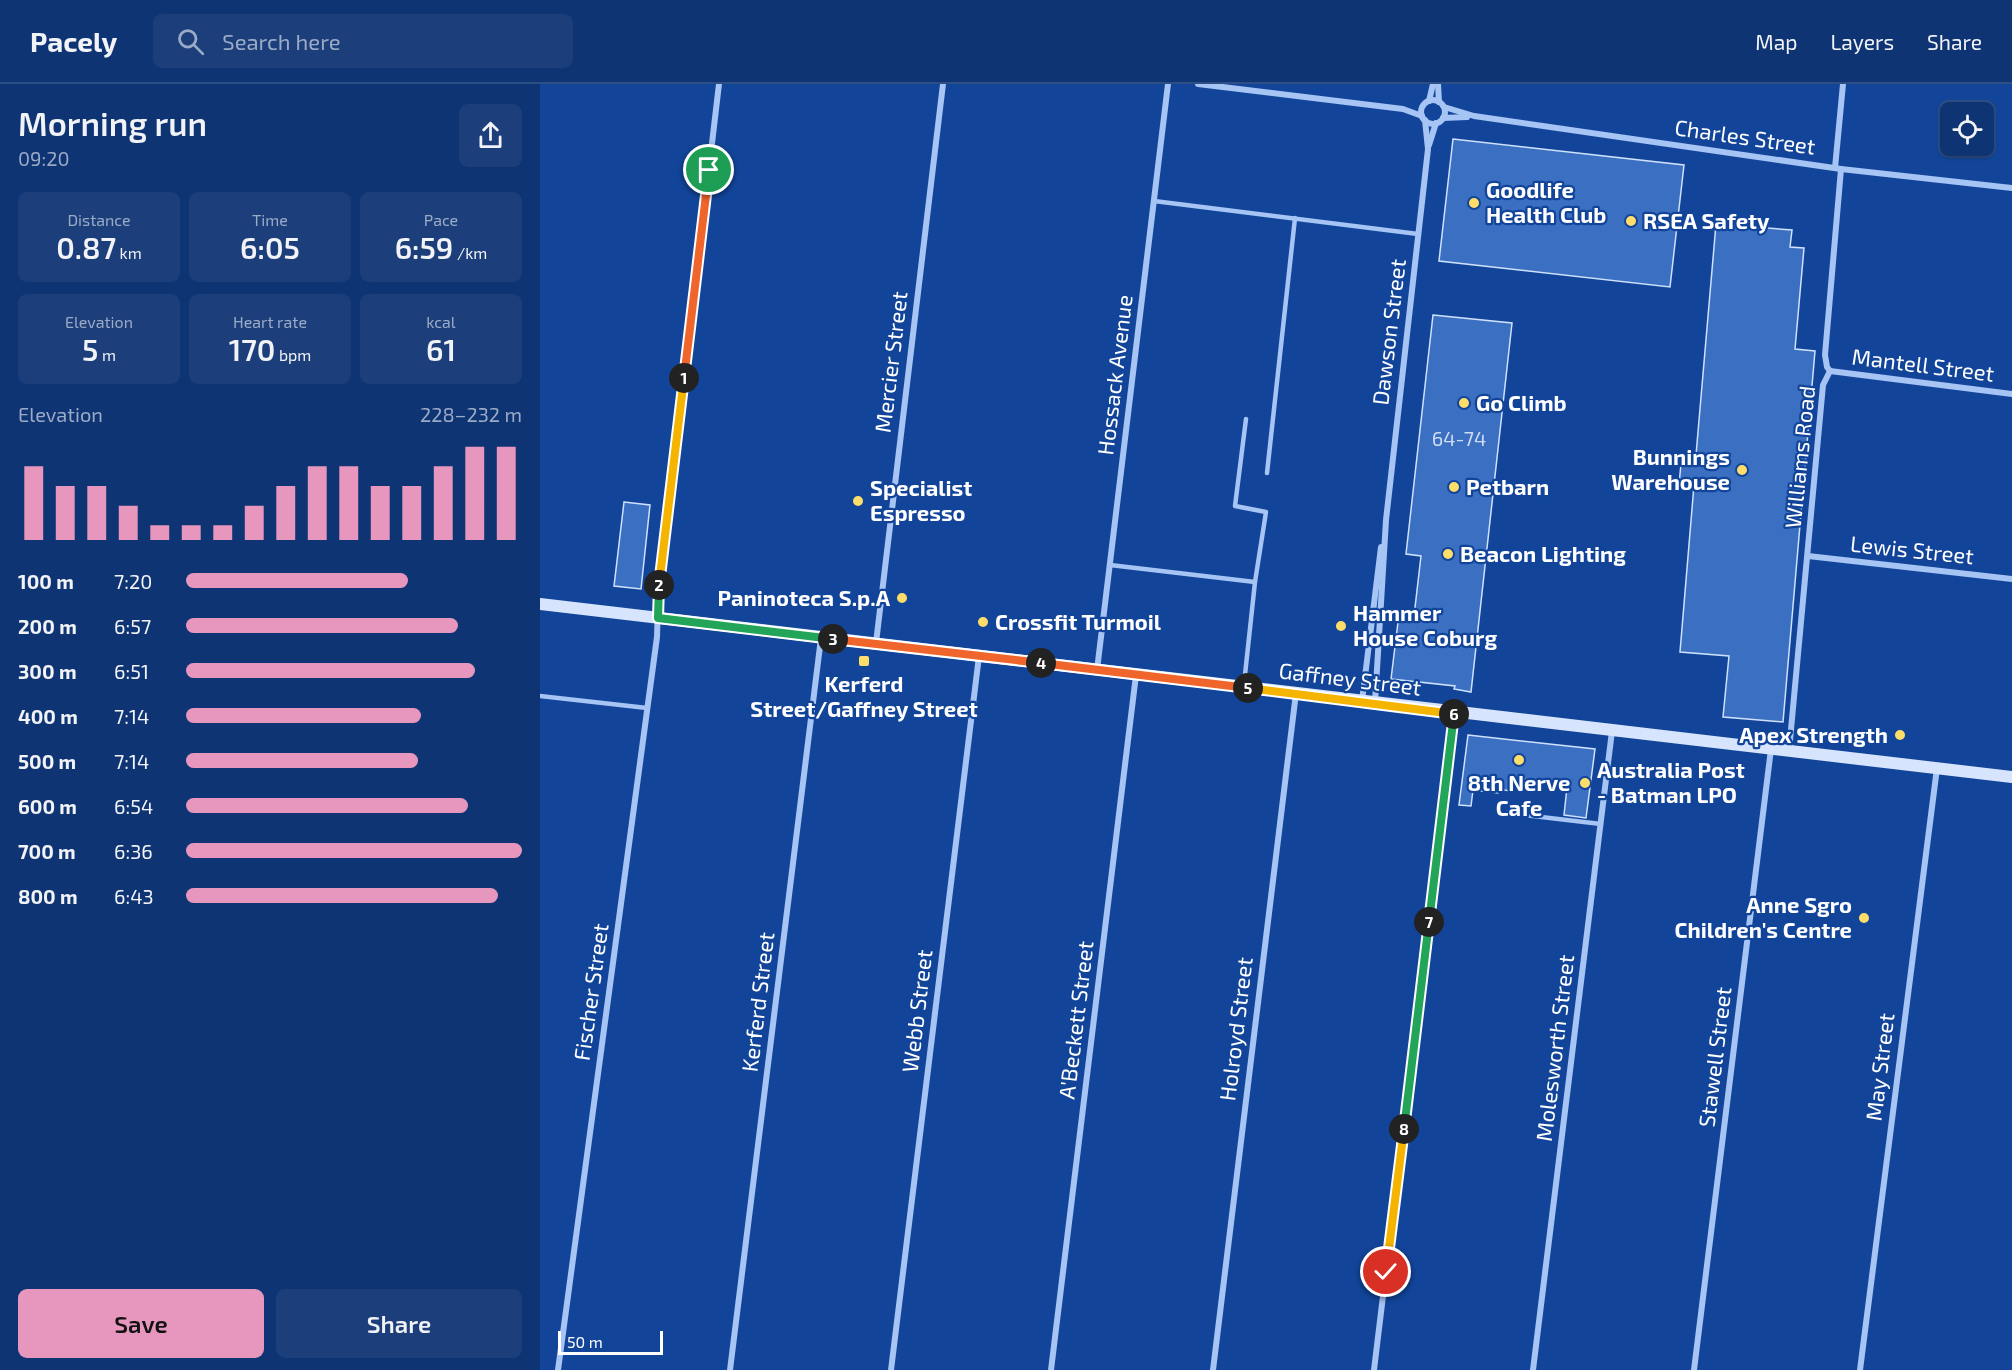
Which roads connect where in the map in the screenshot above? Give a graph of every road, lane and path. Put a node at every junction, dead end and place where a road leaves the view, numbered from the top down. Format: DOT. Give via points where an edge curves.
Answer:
graph roads {
  1 [pos="719,84"];
  2 [pos="943,84"];
  3 [pos="1168,84"];
  4 [pos="1198,84"];
  5 [pos="1433,84"];
  6 [pos="1438,84"];
  7 [pos="1843,84"];
  8 [pos="1216,85"];
  9 [pos="1429,101"];
  10 [pos="1442,105"];
  11 [pos="1422,106"];
  12 [pos="1403,109"];
  13 [pos="1474,116"];
  14 [pos="1424,118"];
  15 [pos="1443,118"];
  16 [pos="1436,123"];
  17 [pos="1428,149"];
  18 [pos="1838,168"];
  19 [pos="2012,188"];
  20 [pos="1154,201"];
  21 [pos="1295,218"];
  22 [pos="1418,234"];
  23 [pos="1830,371"];
  24 [pos="2012,394"];
  25 [pos="1246,419"];
  26 [pos="1268,473"];
  27 [pos="1386,520"];
  28 [pos="1808,556"];
  29 [pos="1110,565"];
  30 [pos="2012,579"];
  31 [pos="1255,582"];
  32 [pos="540,604"];
  33 [pos="658,618"];
  34 [pos="821,638"];
  35 [pos="876,644"];
  36 [pos="979,656"];
  37 [pos="1097,670"];
  38 [pos="1136,675"];
  39 [pos="1243,688"];
  40 [pos="1296,693"];
  41 [pos="540,696"];
  42 [pos="1362,702"];
  43 [pos="1375,703"];
  44 [pos="648,708"];
  45 [pos="1454,712"];
  46 [pos="1612,730"];
  47 [pos="1771,749"];
  48 [pos="1789,751"];
  49 [pos="1937,768"];
  50 [pos="2012,777"];
  51 [pos="1507,813"];
  52 [pos="1601,824"];
  53 [pos="558,1370"];
  54 [pos="730,1370"];
  55 [pos="891,1370"];
  56 [pos="1051,1370"];
  57 [pos="1213,1370"];
  58 [pos="1374,1370"];
  59 [pos="1533,1370"];
  60 [pos="1694,1370"];
  61 [pos="1860,1370"];
  1 -- 33 [label="street, Fischer Street"];
  2 -- 35 [label="street, Mercier Street"];
  3 -- 20 [label="street, Hossack Avenue"];
  4 -- 8 [label="street"];
  5 -- 9 [label="street"];
  6 -- 10 [label="street"];
  7 -- 18 [label="street, Williams Road"];
  8 -- 12 [label="street"];
  9 -- 10 [label="street"];
  9 -- 11 [label="street"];
  10 -- 13 [label="street, Charles Street"];
  10 -- 15 [label="street"];
  11 -- 12 [label="street"];
  11 -- 14 [label="street"];
  12 -- 14 [label="street"];
  13 -- 15 [label="street, Charles Street"];
  13 -- 18 [label="street, Charles Street"];
  14 -- 16 [label="street"];
  14 -- 17 [label="street, Dawson Street"];
  15 -- 16 [label="street"];
  16 -- 17 [label="street, Dawson Street"];
  17 -- 22 [label="street, Dawson Street"];
  18 -- 19 [label="street, Charles Street"];
  18 -- 23 [label="street, Williams Road" via="1825,355"];
  20 -- 21 [label="lane"];
  20 -- 29 [label="street, Hossack Avenue"];
  21 -- 22 [label="lane"];
  21 -- 26 [label="lane"];
  22 -- 27 [label="street, Dawson Street"];
  23 -- 24 [label="street, Mantell Street"];
  23 -- 28 [label="street, Williams Road" via="1823,384"];
  25 -- 31 [label="lane" via="1235,506 1266,512"];
  27 -- 42 [label="street, Dawson Street"];
  27 -- 43 [label="street, Dawson Street"];
  28 -- 30 [label="street, Lewis Street"];
  28 -- 48 [label="street, Williams Road"];
  29 -- 31 [label="lane"];
  29 -- 37 [label="street, Hossack Avenue"];
  31 -- 39 [label="lane"];
  32 -- 33 [label="main road, Gaffney Street"];
  33 -- 34 [label="main road, Gaffney Street"];
  33 -- 44 [label="street, Fischer Street"];
  34 -- 35 [label="main road, Gaffney Street"];
  34 -- 54 [label="street, Kerferd Street"];
  35 -- 36 [label="main road, Gaffney Street"];
  36 -- 37 [label="main road, Gaffney Street"];
  36 -- 55 [label="street, Webb Street"];
  37 -- 38 [label="main road, Gaffney Street"];
  38 -- 39 [label="main road, Gaffney Street"];
  38 -- 56 [label="street, A'Beckett Street"];
  39 -- 40 [label="main road, Gaffney Street"];
  40 -- 42 [label="main road, Gaffney Street"];
  40 -- 57 [label="street, Holroyd Street"];
  41 -- 44 [label="lane"];
  42 -- 43 [label="main road, Gaffney Street"];
  43 -- 45 [label="main road, Gaffney Street"];
  44 -- 53 [label="street, Fischer Street"];
  45 -- 46 [label="main road, Gaffney Street"];
  45 -- 58 [label="street"];
  46 -- 47 [label="main road, Gaffney Street"];
  46 -- 52 [label="street, Molesworth Street"];
  47 -- 48 [label="main road, Gaffney Street"];
  47 -- 60 [label="street, Stawell Street"];
  48 -- 49 [label="main road, Gaffney Street"];
  49 -- 50 [label="main road, Gaffney Street"];
  49 -- 61 [label="street, May Street"];
  51 -- 52 [label="lane"];
  52 -- 59 [label="street, Molesworth Street"];
}
